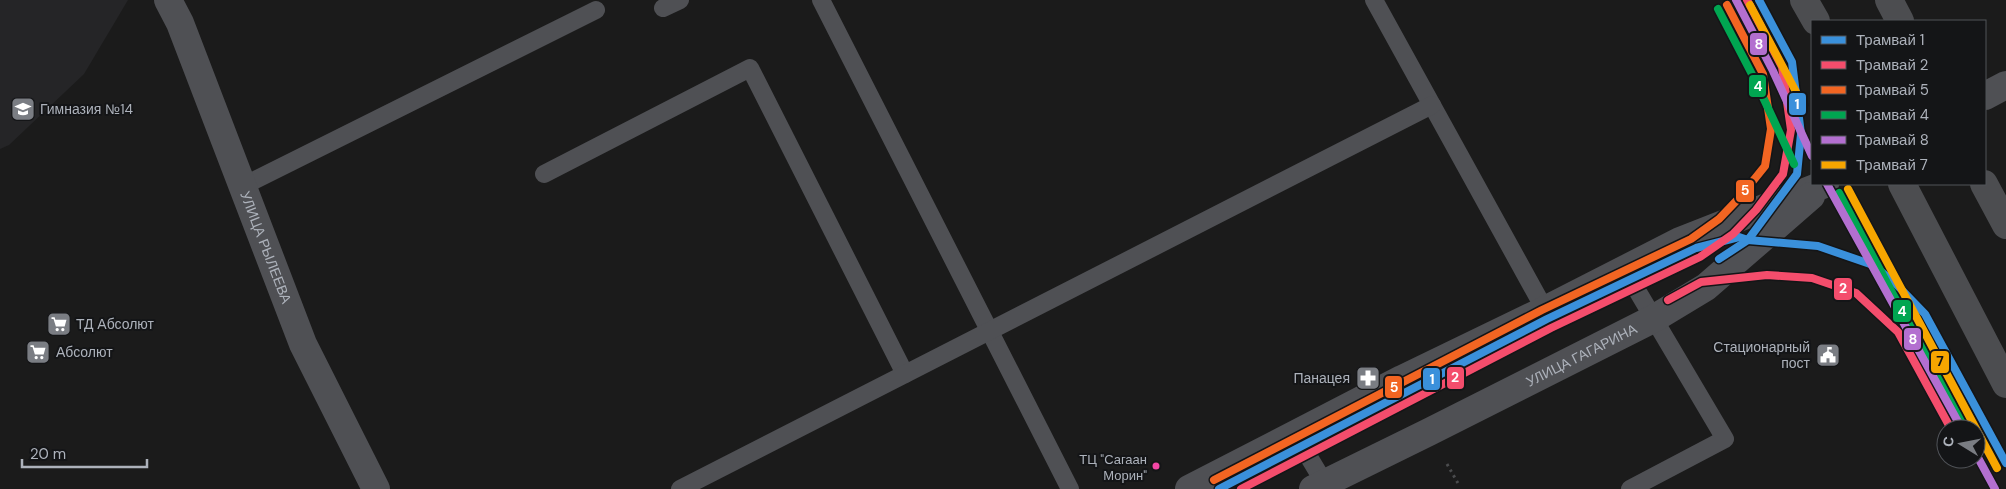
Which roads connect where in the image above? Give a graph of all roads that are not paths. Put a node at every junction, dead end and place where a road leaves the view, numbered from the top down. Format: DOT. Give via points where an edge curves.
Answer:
graph roads {
  1 [pos="168,0"];
  2 [pos="680,0"];
  3 [pos="821,0"];
  4 [pos="1374,0"];
  5 [pos="1804,0"];
  6 [pos="1889,0"];
  7 [pos="663,8"];
  8 [pos="596,10"];
  9 [pos="1815,20"];
  10 [pos="1899,20"];
  11 [pos="2006,85"];
  12 [pos="1986,95"];
  13 [pos="1432,105"];
  14 [pos="544,174"];
  15 [pos="1822,185"];
  16 [pos="1824,185"];
  17 [pos="1903,185"];
  18 [pos="1985,185"];
  19 [pos="243,186"];
  20 [pos="2006,225"];
  21 [pos="1624,270"];
  22 [pos="1545,310"];
  23 [pos="1653,319"];
  24 [pos="990,331"];
  25 [pos="905,374"];
  26 [pos="2006,384"];
  27 [pos="1296,434"];
  28 [pos="1216,482"];
  29 [pos="1322,487"];
  30 [pos="376,489"];
  31 [pos="680,489"];
  32 [pos="1070,489"];
  33 [pos="1189,489"];
  34 [pos="1630,489"];
  1 -- 19 [label="street, УЛИЦА РЫЛЕЕВА" via="180,23"];
  2 -- 7 [label="lane"];
  3 -- 24 [label="lane"];
  4 -- 13 [label="lane"];
  5 -- 9 [label="main road"];
  6 -- 10 [label="main road"];
  8 -- 19 [label="lane"];
  11 -- 12 [label="street"];
  13 -- 22 [label="lane"];
  13 -- 24 [label="lane"];
  14 -- 25 [label="lane" via="750,68"];
  15 -- 21 [label="street" via="1680,241"];
  16 -- 23 [label="street, УЛИЦА ГАГАРИНА" via="1706,287"];
  17 -- 26 [label="main road"];
  18 -- 20 [label="main road"];
  19 -- 30 [label="street, УЛИЦА РЫЛЕЕВА" via="303,344"];
  21 -- 22 [label="street"];
  21 -- 23 [label="lane"];
  22 -- 27 [label="street"];
  23 -- 29 [label="street, УЛИЦА ГАГАРИНА"];
  23 -- 34 [label="lane" via="1725,440"];
  24 -- 25 [label="lane"];
  24 -- 32 [label="lane"];
  25 -- 31 [label="lane"];
  27 -- 28 [label="street"];
  27 -- 29 [label="lane"];
  28 -- 33 [label="street"];
}
